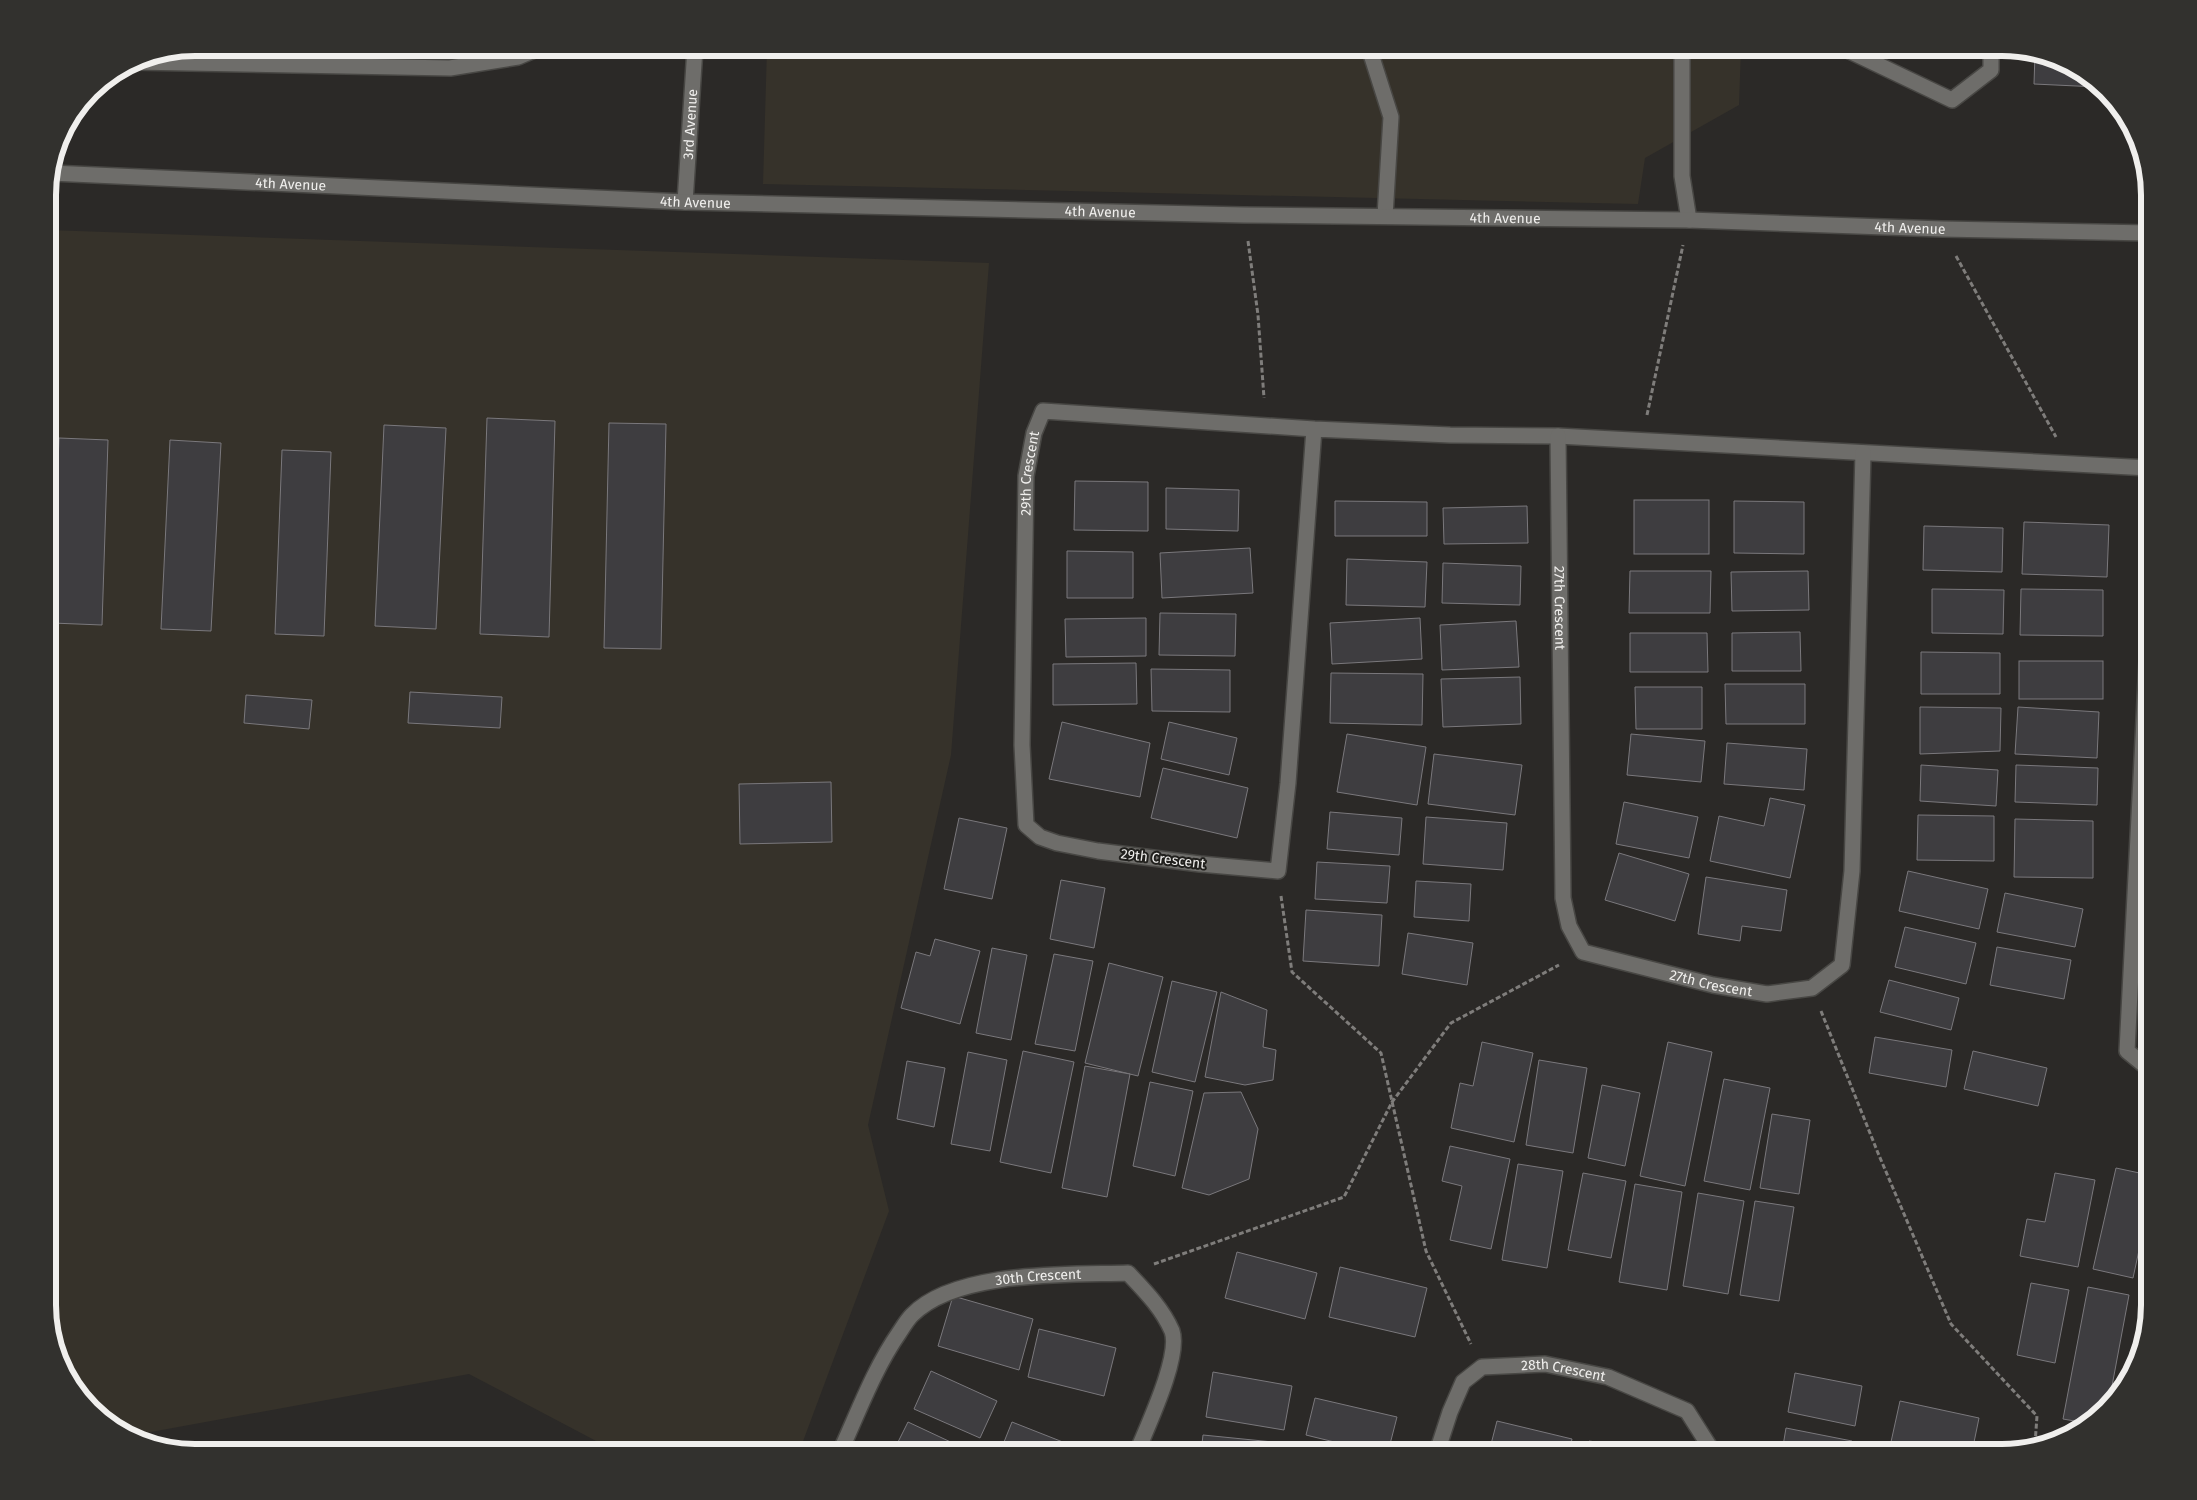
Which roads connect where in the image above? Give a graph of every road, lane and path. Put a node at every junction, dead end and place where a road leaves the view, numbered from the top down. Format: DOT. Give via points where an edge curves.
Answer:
graph roads {
  1 [pos="1372,56"];
  2 [pos="1682,56"];
  3 [pos="1860,56"];
  4 [pos="1991,56"];
  5 [pos="518,57"];
  6 [pos="694,57"];
  7 [pos="155,62"];
  8 [pos="58,173"];
  9 [pos="685,202"];
  10 [pos="1244,215"];
  11 [pos="1385,216"];
  12 [pos="1689,220"];
  13 [pos="1942,229"];
  14 [pos="2141,233"];
  15 [pos="1266,424"];
  16 [pos="1314,429"];
  17 [pos="1558,436"];
  18 [pos="1641,440"];
  19 [pos="1864,453"];
  20 [pos="2070,462"];
  21 [pos="2141,467"];
  22 [pos="2141,790"];
  23 [pos="1278,871"];
  24 [pos="1583,952"];
  25 [pos="1812,988"];
  26 [pos="2141,1062"];
  27 [pos="1392,1102"];
  28 [pos="1128,1273"];
  29 [pos="1482,1367"];
  30 [pos="2035,1440"];
  31 [pos="844,1444"];
  32 [pos="1140,1444"];
  33 [pos="1440,1444"];
  34 [pos="1708,1444"];
  1 -- 11 [label="street" via="1391,117"];
  2 -- 12 [label="street" via="1682,176"];
  3 -- 4 [label="street" via="1952,100 1991,70"];
  5 -- 7 [label="street" via="450,68"];
  6 -- 9 [label="street, 3rd Avenue"];
  8 -- 9 [label="street, 4th Avenue"];
  9 -- 10 [label="street, 4th Avenue"];
  10 -- 11 [label="street, 4th Avenue"];
  10 -- 15 [label="path" via="1258,315"];
  11 -- 12 [label="street, 4th Avenue"];
  12 -- 13 [label="street, 4th Avenue"];
  12 -- 18 [label="path"];
  13 -- 14 [label="street, 4th Avenue"];
  13 -- 20 [label="path"];
  15 -- 16 [label="street"];
  15 -- 23 [label="street, 29th Crescent" via="1043,411 1034,433 1026,476 1022,745 1026,825 1040,837 1098,851"];
  16 -- 17 [label="street"];
  16 -- 23 [label="street" via="1288,782"];
  17 -- 18 [label="street"];
  17 -- 24 [label="street, 27th Crescent" via="1563,898 1569,926"];
  18 -- 19 [label="street"];
  19 -- 20 [label="street"];
  19 -- 25 [label="street, 27th Crescent" via="1852,871 1842,965"];
  20 -- 21 [label="street"];
  22 -- 26 [label="street" via="2127,1052"];
  23 -- 27 [label="path" via="1292,972 1381,1053"];
  24 -- 25 [label="street, 27th Crescent" via="1713,985 1767,994"];
  24 -- 27 [label="path" via="1451,1023"];
  25 -- 30 [label="path" via="1951,1324 2037,1416"];
  27 -- 28 [label="path" via="1344,1197"];
  27 -- 29 [label="path" via="1426,1251"];
  28 -- 31 [label="street, 30th Crescent" via="985,1282 935,1297 912,1315 887,1350"];
  28 -- 32 [label="street" via="1159,1306 1173,1334 1170,1368"];
  29 -- 33 [label="street" via="1463,1382"];
  29 -- 34 [label="street, 28th Crescent" via="1545,1364 1608,1376 1687,1411"];
}
